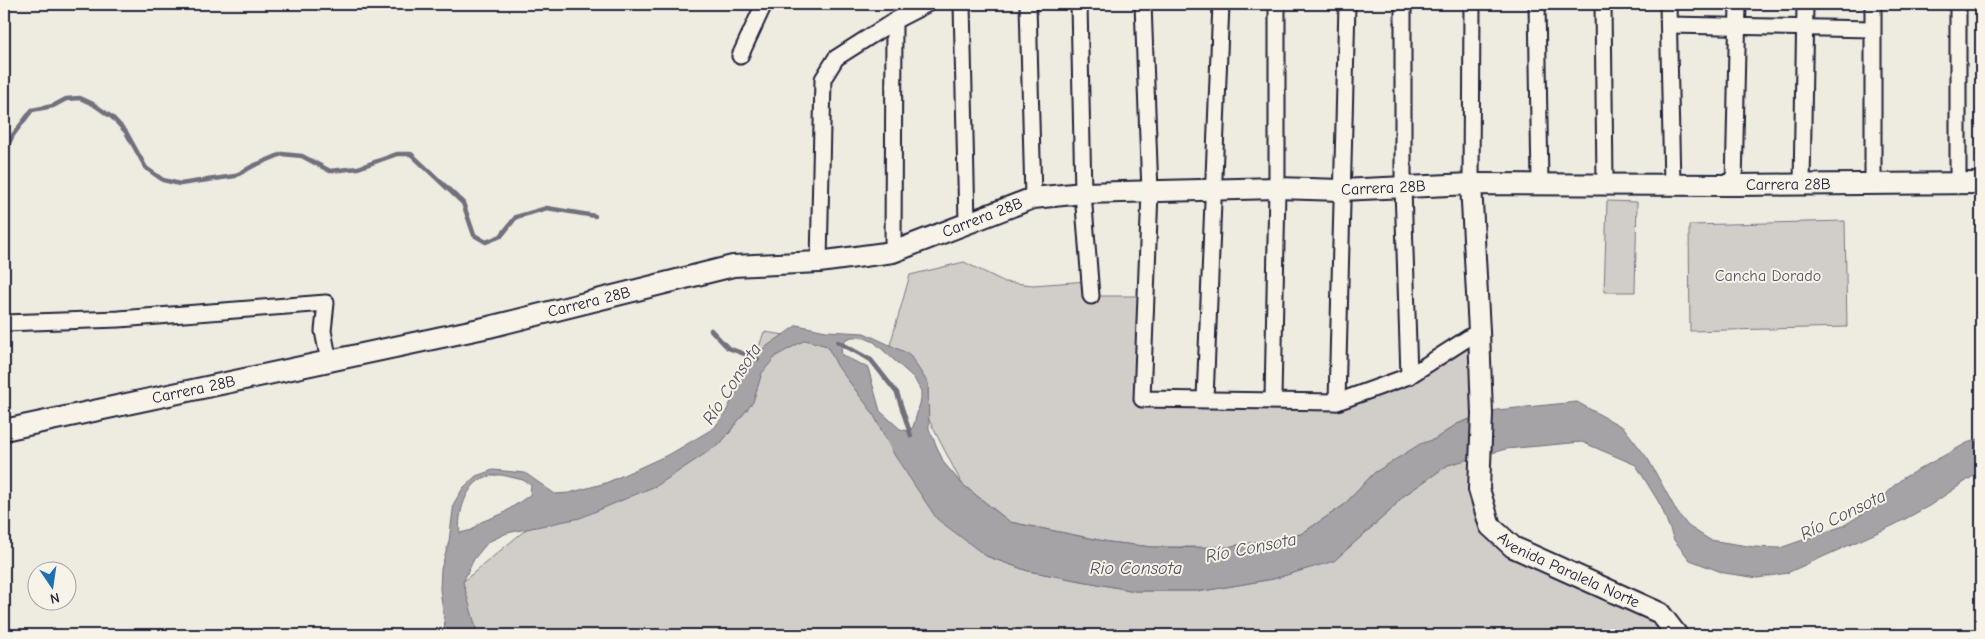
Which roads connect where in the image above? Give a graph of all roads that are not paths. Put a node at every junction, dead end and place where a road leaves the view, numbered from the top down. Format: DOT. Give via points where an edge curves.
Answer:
graph roads {
  1 [pos="764,4"];
  2 [pos="927,4"];
  3 [pos="962,4"];
  4 [pos="1028,4"];
  5 [pos="1079,4"];
  6 [pos="1143,4"];
  7 [pos="1221,4"];
  8 [pos="1277,4"];
  9 [pos="1347,4"];
  10 [pos="1403,4"];
  11 [pos="1472,4"];
  12 [pos="1537,4"];
  13 [pos="1603,4"];
  14 [pos="1668,4"];
  15 [pos="1738,4"];
  16 [pos="1805,4"];
  17 [pos="1873,4"];
  18 [pos="1958,4"];
  19 [pos="894,21"];
  20 [pos="1669,25"];
  21 [pos="1738,27"];
  22 [pos="1804,28"];
  23 [pos="1872,29"];
  24 [pos="740,56"];
  25 [pos="1540,183"];
  26 [pos="1605,183"];
  27 [pos="1981,183"];
  28 [pos="1471,184"];
  29 [pos="1672,184"];
  30 [pos="1802,184"];
  31 [pos="1958,184"];
  32 [pos="1734,185"];
  33 [pos="1873,185"];
  34 [pos="1277,188"];
  35 [pos="1403,188"];
  36 [pos="1212,190"];
  37 [pos="1341,190"];
  38 [pos="1150,192"];
  39 [pos="1084,193"];
  40 [pos="1033,198"];
  41 [pos="967,224"];
  42 [pos="893,252"];
  43 [pos="819,262"];
  44 [pos="1091,296"];
  45 [pos="4,323"];
  46 [pos="1479,331"];
  47 [pos="329,360"];
  48 [pos="1409,376"];
  49 [pos="1205,399"];
  50 [pos="1272,400"];
  51 [pos="1337,402"];
  52 [pos="4,430"];
  53 [pos="1677,635"];
  1 -- 24 [label="street"];
  2 -- 19 [label="street"];
  3 -- 41 [label="street"];
  4 -- 40 [label="street"];
  5 -- 39 [label="street"];
  6 -- 38 [label="street"];
  7 -- 36 [label="street"];
  8 -- 34 [label="street"];
  9 -- 37 [label="street"];
  10 -- 35 [label="street"];
  11 -- 28 [label="street"];
  12 -- 25 [label="street"];
  13 -- 26 [label="street"];
  14 -- 20 [label="street"];
  15 -- 21 [label="street"];
  16 -- 22 [label="street"];
  17 -- 23 [label="street"];
  18 -- 31 [label="street"];
  19 -- 42 [label="street"];
  19 -- 43 [label="street" via="836,58 823,79"];
  20 -- 21 [label="street"];
  20 -- 29 [label="street"];
  21 -- 22 [label="street"];
  21 -- 32 [label="street"];
  22 -- 23 [label="street"];
  22 -- 30 [label="street"];
  23 -- 33 [label="street"];
  25 -- 26 [label="street, Carrera 28B"];
  25 -- 28 [label="street, Carrera 28B"];
  26 -- 29 [label="street, Carrera 28B"];
  27 -- 31 [label="street, Carrera 28B"];
  28 -- 35 [label="street, Carrera 28B"];
  28 -- 46 [label="street, Avenida Paralela Norte"];
  29 -- 32 [label="street, Carrera 28B"];
  30 -- 32 [label="street, Carrera 28B"];
  30 -- 33 [label="street, Carrera 28B"];
  31 -- 33 [label="street, Carrera 28B"];
  34 -- 36 [label="street, Carrera 28B"];
  34 -- 37 [label="street, Carrera 28B"];
  34 -- 50 [label="street"];
  35 -- 37 [label="street, Carrera 28B"];
  35 -- 48 [label="street"];
  36 -- 38 [label="street, Carrera 28B"];
  36 -- 49 [label="street"];
  37 -- 51 [label="street"];
  38 -- 39 [label="street, Carrera 28B"];
  38 -- 49 [label="street" via="1142,399"];
  39 -- 40 [label="street, Carrera 28B"];
  39 -- 44 [label="street"];
  40 -- 41 [label="street, Carrera 28B"];
  41 -- 42 [label="street, Carrera 28B"];
  42 -- 43 [label="street, Carrera 28B"];
  43 -- 47 [label="street, Carrera 28B" via="733,266 489,326"];
  45 -- 47 [label="street" via="119,319 326,303 323,331"];
  46 -- 48 [label="street"];
  46 -- 53 [label="street, Avenida Paralela Norte" via="1482,414 1479,489 1490,526 1513,547 1660,613"];
  47 -- 52 [label="street, Carrera 28B"];
  48 -- 51 [label="street"];
  49 -- 50 [label="street"];
  50 -- 51 [label="street"];
}
